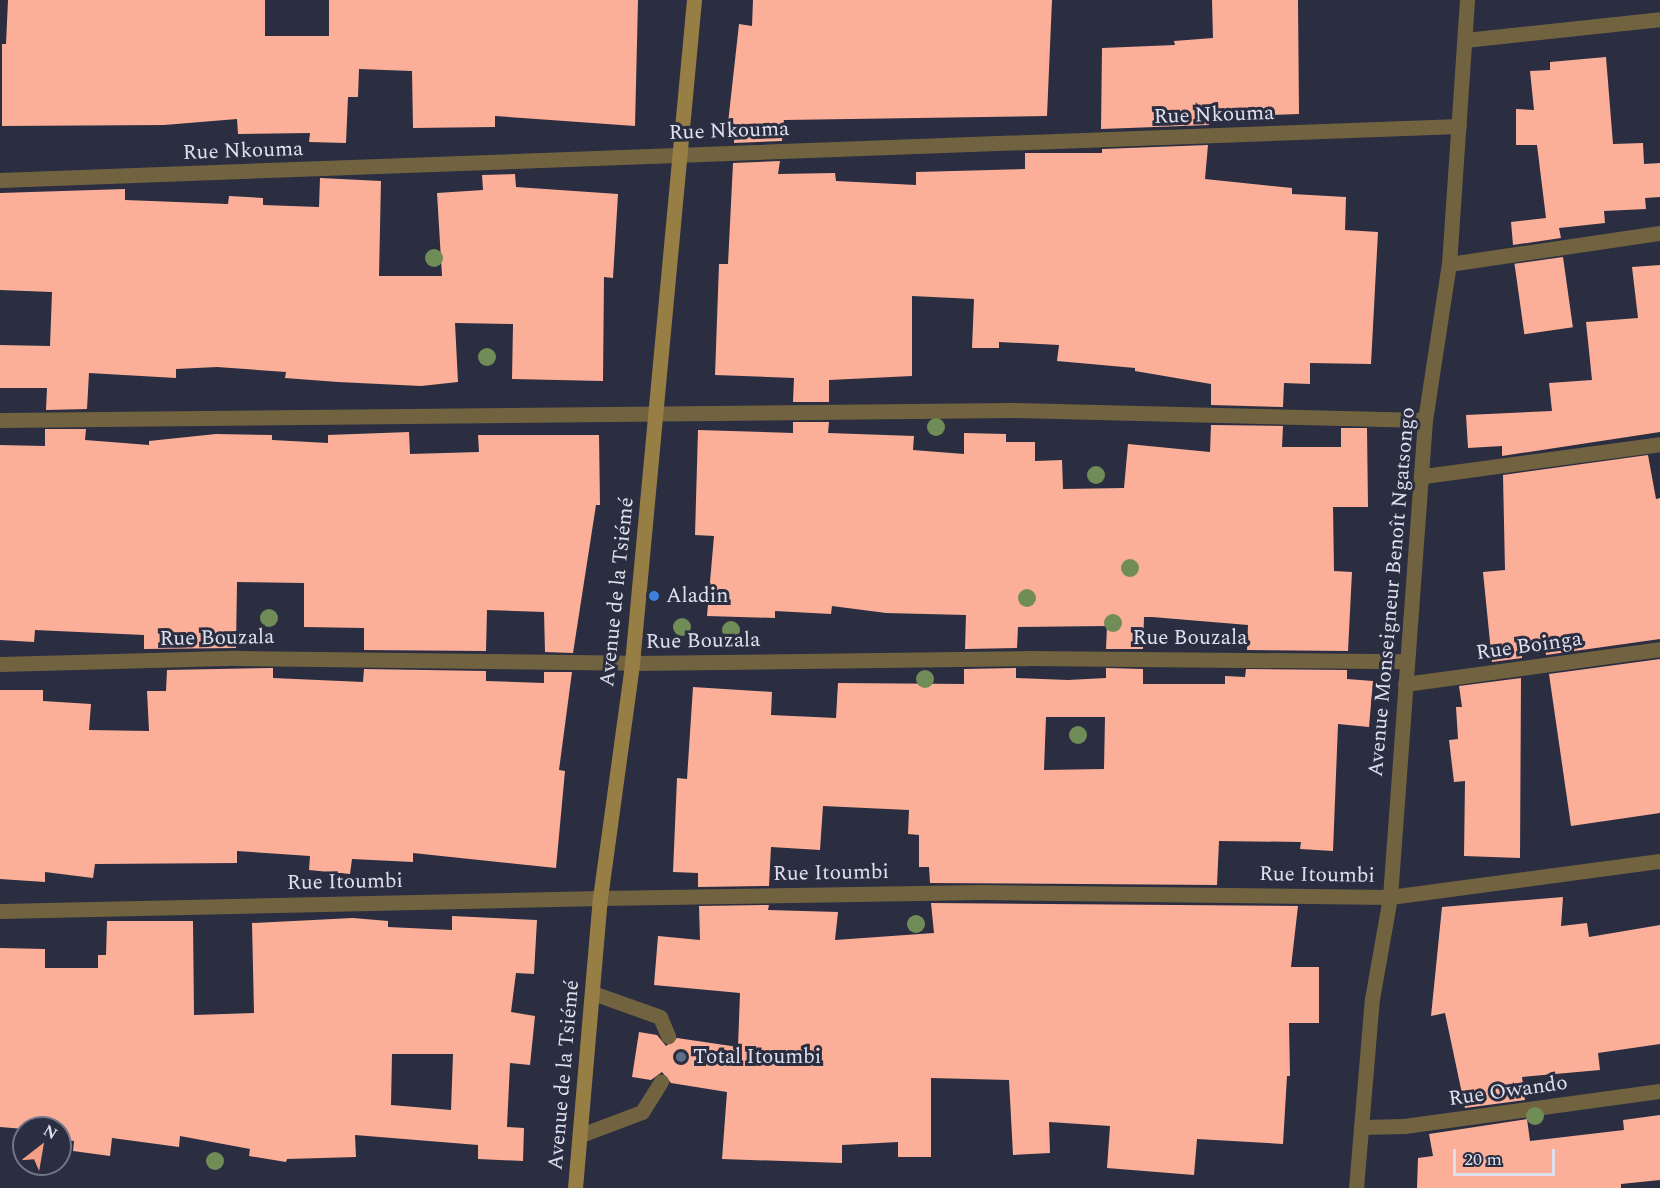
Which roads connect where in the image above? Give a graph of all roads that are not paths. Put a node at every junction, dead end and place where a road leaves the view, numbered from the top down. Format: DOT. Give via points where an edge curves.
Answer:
graph roads {
  1 [pos="694,0"];
  2 [pos="1467,0"];
  3 [pos="1660,19"];
  4 [pos="1465,39"];
  5 [pos="1459,126"];
  6 [pos="680,153"];
  7 [pos="0,180"];
  8 [pos="1660,233"];
  9 [pos="1449,264"];
  10 [pos="654,416"];
  11 [pos="0,420"];
  12 [pos="1425,420"];
  13 [pos="1660,444"];
  14 [pos="1424,476"];
  15 [pos="1660,649"];
  16 [pos="1407,661"];
  17 [pos="632,663"];
  18 [pos="0,664"];
  19 [pos="1405,684"];
  20 [pos="1660,861"];
  21 [pos="1390,897"];
  22 [pos="600,898"];
  23 [pos="0,911"];
  24 [pos="593,993"];
  25 [pos="668,1036"];
  26 [pos="662,1082"];
  27 [pos="1660,1091"];
  28 [pos="1361,1127"];
  29 [pos="580,1135"];
  30 [pos="575,1188"];
  31 [pos="1356,1188"];
  1 -- 6 [label="main road, Avenue de la Tsiémé"];
  2 -- 4 [label="street, Avenue Monseigneur Benoît Ngatsongo"];
  3 -- 4 [label="street"];
  4 -- 5 [label="street, Avenue Monseigneur Benoît Ngatsongo"];
  5 -- 6 [label="street, Rue Nkouma" via="1036,144"];
  5 -- 9 [label="street, Avenue Monseigneur Benoît Ngatsongo"];
  6 -- 7 [label="street, Rue Nkouma"];
  6 -- 10 [label="main road, Avenue de la Tsiémé"];
  8 -- 9 [label="street"];
  9 -- 12 [label="street, Avenue Monseigneur Benoît Ngatsongo"];
  10 -- 11 [label="street"];
  10 -- 12 [label="street" via="1012,410"];
  10 -- 17 [label="main road, Avenue de la Tsiémé"];
  12 -- 14 [label="street, Avenue Monseigneur Benoît Ngatsongo"];
  13 -- 14 [label="street"];
  14 -- 16 [label="street, Avenue Monseigneur Benoît Ngatsongo"];
  15 -- 19 [label="street, Rue Boinga"];
  16 -- 17 [label="street, Rue Bouzala" via="1027,658"];
  16 -- 19 [label="street, Avenue Monseigneur Benoît Ngatsongo"];
  17 -- 18 [label="street, Rue Bouzala" via="236,658"];
  17 -- 22 [label="main road, Avenue de la Tsiémé"];
  19 -- 21 [label="street, Avenue Monseigneur Benoît Ngatsongo"];
  20 -- 21 [label="street, Rue Itoumbi"];
  21 -- 22 [label="street, Rue Itoumbi" via="981,892"];
  21 -- 28 [label="street, Avenue Monseigneur Benoît Ngatsongo" via="1372,999"];
  22 -- 23 [label="street, Rue Itoumbi"];
  22 -- 24 [label="main road, Avenue de la Tsiémé"];
  24 -- 25 [label="street" via="660,1017"];
  24 -- 29 [label="main road, Avenue de la Tsiémé"];
  26 -- 29 [label="street" via="642,1112"];
  27 -- 28 [label="street, Rue Owando" via="1404,1126"];
  28 -- 31 [label="street, Avenue Monseigneur Benoît Ngatsongo"];
  29 -- 30 [label="main road, Avenue de la Tsiémé"];
}
